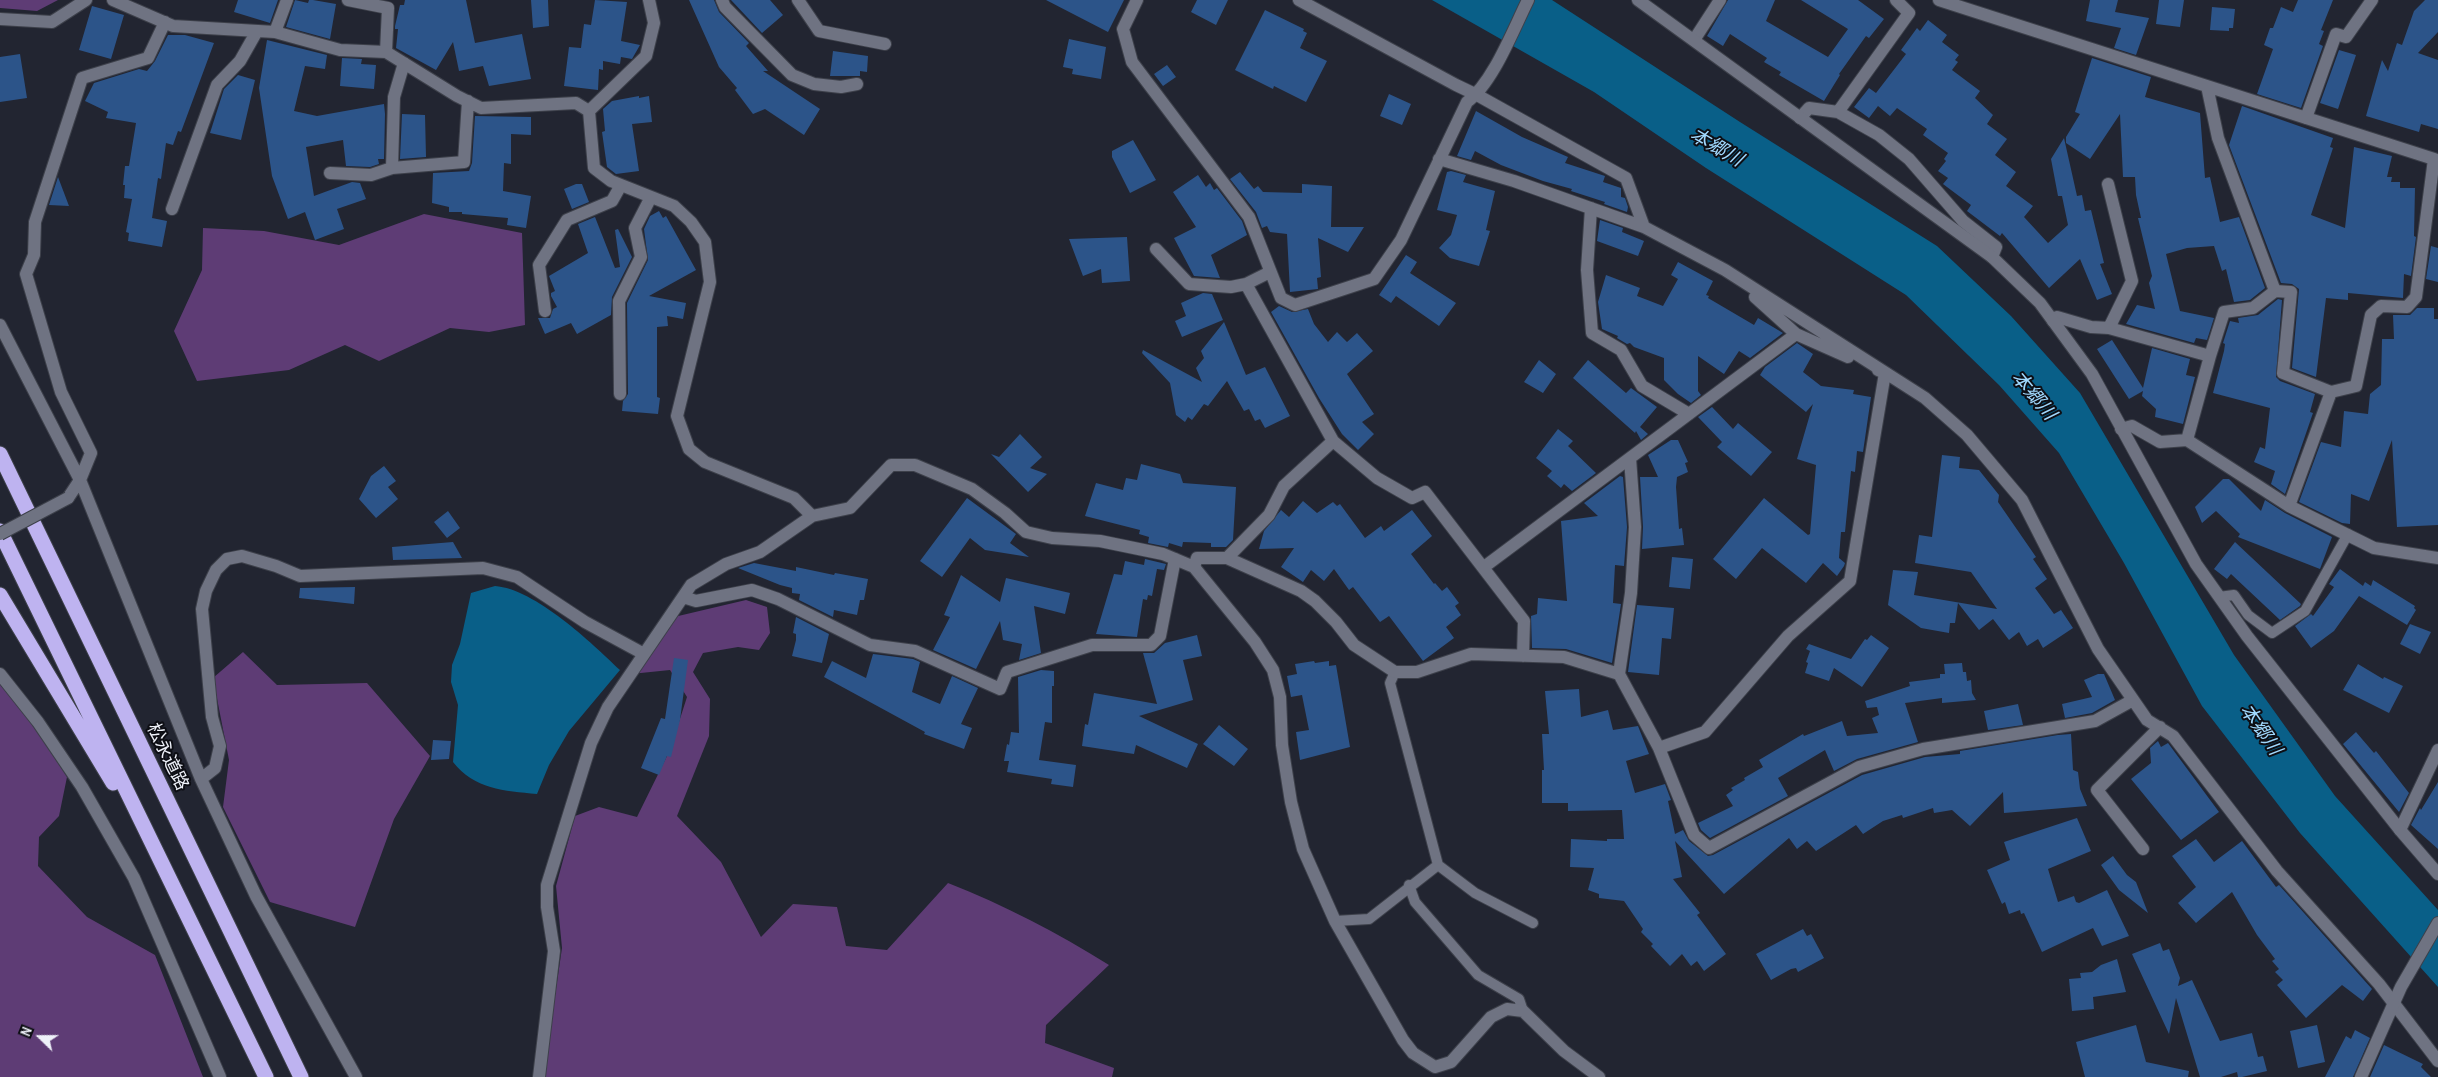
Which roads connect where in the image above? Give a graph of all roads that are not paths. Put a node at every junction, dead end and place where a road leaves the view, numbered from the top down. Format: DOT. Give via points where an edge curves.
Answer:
graph roads {
  1 [pos="86,0"];
  2 [pos="113,0"];
  3 [pos="287,0"];
  4 [pos="348,0"];
  5 [pos="649,0"];
  6 [pos="722,0"];
  7 [pos="798,0"];
  8 [pos="1137,0"];
  9 [pos="1298,0"];
  10 [pos="1528,0"];
  11 [pos="1638,0"];
  12 [pos="1720,0"];
  13 [pos="1896,0"];
  14 [pos="1940,0"];
  15 [pos="2372,0"];
  16 [pos="0,19"];
  17 [pos="165,22"];
  18 [pos="256,31"];
  19 [pos="276,32"];
  20 [pos="1694,40"];
  21 [pos="885,44"];
  22 [pos="386,52"];
  23 [pos="404,63"];
  24 [pos="858,84"];
  25 [pos="2206,86"];
  26 [pos="1477,94"];
  27 [pos="468,101"];
  28 [pos="589,111"];
  29 [pos="1838,112"];
  30 [pos="1800,118"];
  31 [pos="2306,118"];
  32 [pos="1439,158"];
  33 [pos="2436,160"];
  34 [pos="392,168"];
  35 [pos="330,173"];
  36 [pos="2108,184"];
  37 [pos="621,185"];
  38 [pos="650,197"];
  39 [pos="1591,208"];
  40 [pos="172,209"];
  41 [pos="1644,227"];
  42 [pos="1156,249"];
  43 [pos="1992,257"];
  44 [pos="1725,270"];
  45 [pos="1270,272"];
  46 [pos="1246,284"];
  47 [pos="2275,291"];
  48 [pos="544,311"];
  49 [pos="2053,321"];
  50 [pos="0,325"];
  51 [pos="2109,328"];
  52 [pos="1796,334"];
  53 [pos="2210,356"];
  54 [pos="1885,373"];
  55 [pos="2331,392"];
  56 [pos="620,394"];
  57 [pos="1689,414"];
  58 [pos="2121,429"];
  59 [pos="2187,440"];
  60 [pos="1333,441"];
  61 [pos="0,454"];
  62 [pos="1630,458"];
  63 [pos="80,480"];
  64 [pos="2288,506"];
  65 [pos="812,516"];
  66 [pos="0,532"];
  67 [pos="2348,534"];
  68 [pos="1227,558"];
  69 [pos="2438,558"];
  70 [pos="1175,559"];
  71 [pos="1484,566"];
  72 [pos="1194,567"];
  73 [pos="0,595"];
  74 [pos="682,597"];
  75 [pos="2219,597"];
  76 [pos="644,654"];
  77 [pos="1523,656"];
  78 [pos="1395,672"];
  79 [pos="0,674"];
  80 [pos="1619,674"];
  81 [pos="2134,700"];
  82 [pos="2160,728"];
  83 [pos="1660,748"];
  84 [pos="2438,750"];
  85 [pos="201,780"];
  86 [pos="2400,830"];
  87 [pos="2143,848"];
  88 [pos="1438,865"];
  89 [pos="165,870"];
  90 [pos="2438,874"];
  91 [pos="1409,885"];
  92 [pos="1335,921"];
  93 [pos="1533,923"];
  94 [pos="2438,923"];
  95 [pos="2393,1003"];
  96 [pos="1523,1012"];
  97 [pos="2438,1061"];
  98 [pos="1591,1075"];
  99 [pos="220,1077"];
  100 [pos="266,1077"];
  101 [pos="301,1077"];
  102 [pos="356,1077"];
  103 [pos="539,1077"];
  104 [pos="2361,1077"];
  1 -- 16 [label="street" via="52,22"];
  2 -- 17 [label="street"];
  3 -- 19 [label="street"];
  4 -- 22 [label="street" via="388,8"];
  5 -- 28 [label="street" via="654,24 646,56"];
  6 -- 24 [label="street" via="792,75 814,84 841,88"];
  7 -- 21 [label="street" via="819,31"];
  8 -- 45 [label="street" via="1123,29 1132,62 1249,218"];
  9 -- 26 [label="street" via="1456,86"];
  10 -- 26 [label="street"];
  11 -- 20 [label="street"];
  12 -- 20 [label="street"];
  13 -- 29 [label="street" via="1909,12"];
  14 -- 25 [label="street"];
  15 -- 31 [label="street" via="2346,38 2336,34"];
  17 -- 18 [label="street" via="174,26"];
  17 -- 63 [label="street" via="148,58 82,78 35,222 34,255 26,274 61,392 91,454"];
  18 -- 19 [label="street"];
  18 -- 40 [label="street" via="240,61 218,84"];
  19 -- 22 [label="street" via="340,50"];
  20 -- 30 [label="street"];
  22 -- 23 [label="street"];
  23 -- 27 [label="street"];
  23 -- 34 [label="street" via="394,97"];
  25 -- 31 [label="street"];
  25 -- 47 [label="street" via="2218,138"];
  26 -- 32 [label="street" via="1467,102"];
  26 -- 41 [label="street" via="1626,178"];
  27 -- 28 [label="street" via="481,108 576,103"];
  27 -- 34 [label="street" via="464,162"];
  28 -- 37 [label="street" via="594,168"];
  29 -- 30 [label="street" via="1809,108"];
  29 -- 43 [label="street" via="1879,135 1909,159 1963,222 1996,247"];
  30 -- 43 [label="street"];
  31 -- 33 [label="street"];
  32 -- 39 [label="street"];
  32 -- 45 [label="street" via="1401,240 1374,279 1295,305 1281,298"];
  33 -- 55 [label="street" via="2416,297 2407,307 2381,306 2371,315 2356,386"];
  34 -- 35 [label="street" via="371,176"];
  36 -- 51 [label="street" via="2132,281"];
  37 -- 38 [label="street"];
  37 -- 48 [label="street" via="612,201 567,220 539,265"];
  38 -- 56 [label="street" via="635,228 641,257 619,301"];
  38 -- 65 [label="street" via="674,206 705,242 710,282 676,416 689,449 705,462 794,498"];
  39 -- 41 [label="street"];
  39 -- 57 [label="street" via="1587,270 1592,333 1621,350 1642,386"];
  41 -- 44 [label="street"];
  42 -- 46 [label="street" via="1189,284 1231,287"];
  43 -- 49 [label="street" via="2040,303"];
  44 -- 52 [label="street"];
  44 -- 54 [label="street"];
  45 -- 46 [label="street"];
  46 -- 60 [label="street"];
  47 -- 53 [label="street" via="2253,308 2224,312"];
  47 -- 55 [label="street" via="2291,292 2283,373"];
  49 -- 51 [label="street" via="2057,316 2091,328"];
  49 -- 58 [label="street" via="2092,374"];
  50 -- 63 [label="street"];
  51 -- 53 [label="street"];
  52 -- 54 [label="street"];
  52 -- 57 [label="street"];
  53 -- 59 [label="street"];
  54 -- 81 [label="street" via="1925,398 1967,435 2022,500 2098,649"];
  54 -- 83 [label="street" via="1850,581 1788,636 1705,732"];
  55 -- 64 [label="street"];
  57 -- 62 [label="street"];
  58 -- 59 [label="street" via="2132,426 2160,442"];
  58 -- 75 [label="street" via="2196,564"];
  59 -- 64 [label="street"];
  60 -- 68 [label="street" via="1284,486 1269,515"];
  60 -- 71 [label="street" via="1377,478 1412,498 1425,492"];
  61 -- 101 [label="highway, 松永道路"];
  62 -- 71 [label="street"];
  62 -- 80 [label="street" via="1635,527 1631,593"];
  63 -- 66 [label="street, bridge" via="68,498"];
  63 -- 85 [label="street"];
  64 -- 67 [label="street"];
  65 -- 70 [label="street" via="850,508 891,465 915,465 972,489 1026,532 1052,538 1100,541"];
  65 -- 74 [label="street" via="760,552 726,564 691,584"];
  66 -- 89 [label="highway"];
  67 -- 69 [label="street" via="2374,548"];
  67 -- 75 [label="lane" via="2305,611 2272,633 2248,615 2234,595"];
  68 -- 72 [label="street" via="1198,558"];
  68 -- 78 [label="street" via="1316,601 1354,645"];
  70 -- 72 [label="street"];
  70 -- 74 [label="street" via="1160,636 1151,645 1092,645 1007,672 1000,689 915,651 870,644 778,599 752,590 696,602"];
  71 -- 77 [label="street" via="1524,621"];
  72 -- 92 [label="street" via="1255,642 1273,670 1280,697 1282,745 1291,802 1304,849"];
  73 -- 89 [label="highway"];
  74 -- 76 [label="street"];
  75 -- 86 [label="street"];
  76 -- 85 [label="street" via="585,622 517,577 483,568 300,576 242,556 227,559 216,570 202,609 212,717 220,746 215,768"];
  76 -- 103 [label="street" via="608,707 591,743 547,885 554,951"];
  77 -- 78 [label="street" via="1471,654 1417,672"];
  77 -- 80 [label="street" via="1564,657"];
  78 -- 88 [label="lane" via="1390,683"];
  79 -- 99 [label="street" via="38,722 82,787 134,878"];
  80 -- 83 [label="street"];
  81 -- 82 [label="street" via="2147,720"];
  81 -- 83 [label="street" via="2095,722 1923,749 1859,767 1709,848 1694,836"];
  82 -- 87 [label="street" via="2097,790"];
  82 -- 95 [label="street" via="2173,736 2277,871"];
  84 -- 86 [label="street"];
  85 -- 102 [label="street" via="256,896"];
  86 -- 90 [label="street"];
  88 -- 91 [label="lane"];
  88 -- 93 [label="lane" via="1475,893"];
  89 -- 100 [label="highway"];
  91 -- 92 [label="lane" via="1369,919"];
  91 -- 96 [label="lane" via="1415,902 1478,975 1520,999"];
  92 -- 96 [label="street" via="1403,1040 1413,1053 1435,1067 1451,1062 1491,1017 1507,1009"];
  94 -- 95 [label="street"];
  95 -- 97 [label="street"];
  95 -- 104 [label="street"];
  96 -- 98 [label="street"];
}
